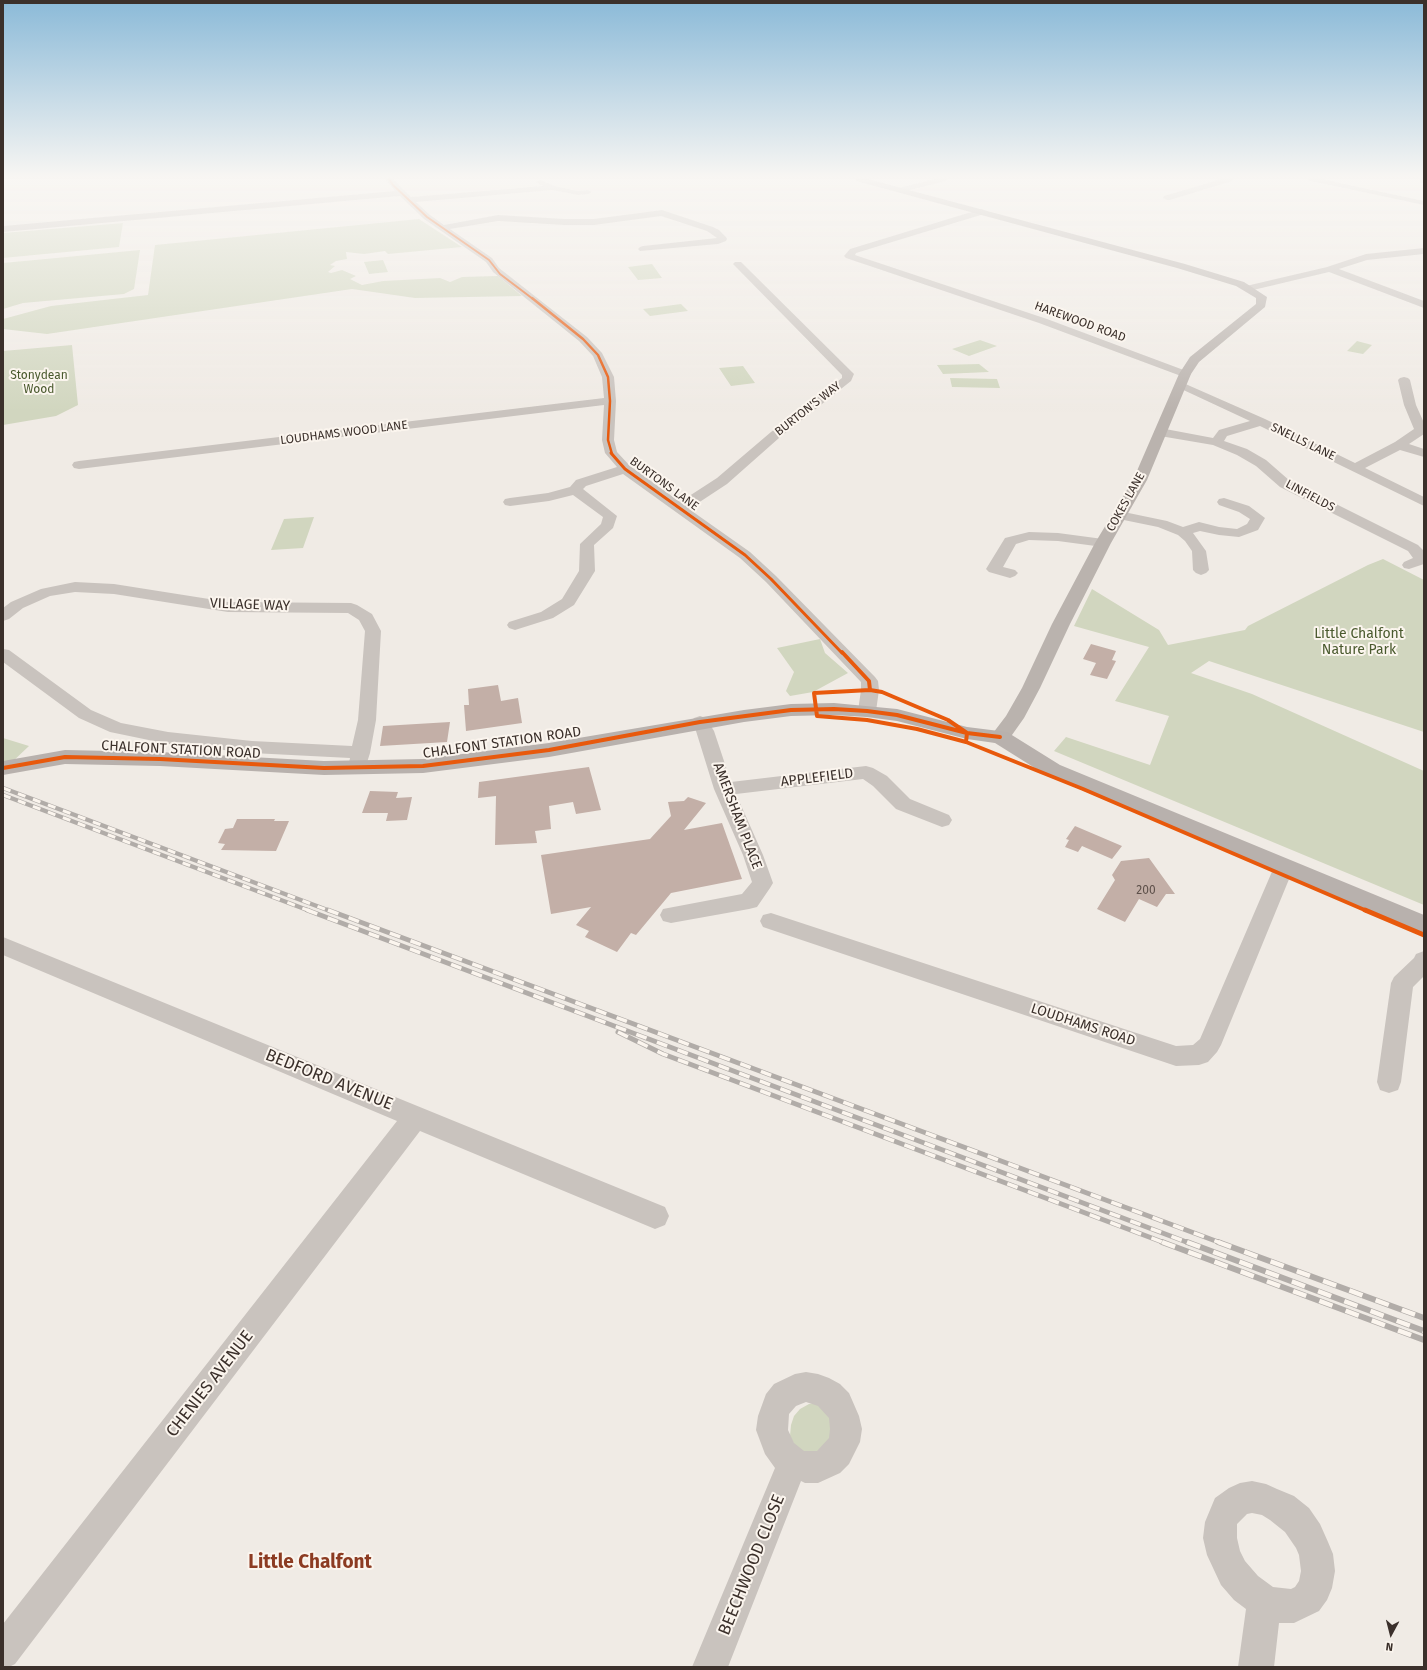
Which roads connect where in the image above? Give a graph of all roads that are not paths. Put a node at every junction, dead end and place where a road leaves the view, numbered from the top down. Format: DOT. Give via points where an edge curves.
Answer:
graph roads {
  1 [pos="484,257"];
  2 [pos="852,257"];
  3 [pos="1147,257"];
  4 [pos="1367,257"];
  5 [pos="738,264"];
  6 [pos="1330,269"];
  7 [pos="1249,288"];
  8 [pos="1424,305"];
  9 [pos="1183,379"];
  10 [pos="1404,380"];
  11 [pos="610,401"];
  12 [pos="1261,422"];
  13 [pos="1160,432"];
  14 [pos="1216,442"];
  15 [pos="1399,445"];
  16 [pos="1424,453"];
  17 [pos="78,465"];
  18 [pos="1356,468"];
  19 [pos="625,469"];
  20 [pos="575,490"];
  21 [pos="510,502"];
  22 [pos="1224,502"];
  23 [pos="1424,502"];
  24 [pos="681,508"];
  25 [pos="1119,515"];
  26 [pos="1183,532"];
  27 [pos="1103,544"];
  28 [pos="1409,564"];
  29 [pos="979,568"];
  30 [pos="994,569"];
  31 [pos="1201,570"];
  32 [pos="1010,573"];
  33 [pos="3,616"];
  34 [pos="515,625"];
  35 [pos="3,654"];
  36 [pos="867,711"];
  37 [pos="700,722"];
  38 [pos="1000,737"];
  39 [pos="359,760"];
  40 [pos="3,768"];
  41 [pos="724,789"];
  42 [pos="942,820"];
  43 [pos="1284,867"];
  44 [pos="671,914"];
  45 [pos="771,921"];
  46 [pos="1424,925"];
  47 [pos="3,946"];
  48 [pos="1424,960"];
  49 [pos="1389,1082"];
  50 [pos="416,1116"];
  51 [pos="655,1216"];
  52 [pos="793,1462"];
  53 [pos="1264,1602"];
  54 [pos="3,1652"];
  55 [pos="710,1667"];
  56 [pos="1256,1667"];
  1 -- 11 [label="street, BURTONS LANE" via="500,274 550,311 598,355 608,377"];
  2 -- 9 [label="street, HAREWOOD ROAD" via="1043,321"];
  3 -- 7 [label="main road"];
  4 -- 6 [label="street"];
  5 -- 24 [label="street, BURTON'S WAY" via="848,374 847,379 722,480"];
  6 -- 7 [label="street"];
  6 -- 8 [label="street"];
  7 -- 9 [label="main road, COKES LANE" via="1262,297 1261,305 1194,360"];
  9 -- 12 [label="street, SNELLS LANE"];
  9 -- 13 [label="main road, COKES LANE"];
  10 -- 15 [label="street" via="1410,405 1421,430"];
  11 -- 17 [label="street, LOUDHAMS WOOD LANE"];
  11 -- 19 [label="street, BURTONS LANE" via="608,440 611,453"];
  12 -- 14 [label="street" via="1223,434"];
  12 -- 18 [label="street, SNELLS LANE"];
  13 -- 14 [label="street, LINFIELDS"];
  13 -- 25 [label="main road, COKES LANE" via="1140,480"];
  14 -- 28 [label="street, LINFIELDS" via="1261,463 1285,484 1414,548 1420,555 1420,560"];
  15 -- 16 [label="street"];
  15 -- 18 [label="street"];
  18 -- 23 [label="street, SNELLS LANE"];
  19 -- 20 [label="street" via="581,482"];
  19 -- 24 [label="street, BURTONS LANE"];
  20 -- 21 [label="street" via="549,497"];
  20 -- 34 [label="street" via="610,516 608,525 587,544 587,571 568,602 547,615"];
  22 -- 26 [label="street" via="1244,509 1258,518 1253,527 1240,533 1199,526"];
  24 -- 36 [label="street, BURTONS LANE" via="745,555 766,574 869,681"];
  25 -- 26 [label="street" via="1162,524"];
  25 -- 27 [label="main road, COKES LANE"];
  26 -- 31 [label="street" via="1191,538 1199,551"];
  27 -- 30 [label="street" via="1058,537 1030,536 1010,541"];
  27 -- 38 [label="main road, COKES LANE" via="1031,688"];
  29 -- 30 [label="street"];
  30 -- 32 [label="street"];
  33 -- 39 [label="street, VILLAGE WAY" via="17,605 46,592 75,587 114,589 228,607 351,608 366,617 373,631 367,720"];
  35 -- 39 [label="street" via="84,714 116,728 168,738"];
  36 -- 37 [label="main road, CHALFONT STATION ROAD" via="791,710"];
  36 -- 38 [label="main road, CHALFONT STATION ROAD" via="897,715 967,733"];
  37 -- 39 [label="main road, CHALFONT STATION ROAD" via="585,744 469,761 423,766"];
  37 -- 41 [label="street, AMERSHAM PLACE"];
  38 -- 43 [label="main road" via="1053,770"];
  39 -- 40 [label="main road, CHALFONT STATION ROAD" via="316,768 160,759 65,757"];
  41 -- 42 [label="street, APPLEFIELD" via="866,772 880,781 903,804"];
  41 -- 44 [label="street, AMERSHAM PLACE" via="759,854 763,883 749,901"];
  43 -- 45 [label="street, LOUDHAMS ROAD" via="1209,1045 1198,1055 1176,1056"];
  43 -- 46 [label="main road"];
  47 -- 50 [label="street, BEDFORD AVENUE"];
  48 -- 49 [label="street" via="1402,983"];
  50 -- 51 [label="street, BEDFORD AVENUE"];
  50 -- 54 [label="street, CHENIES AVENUE"];
  52 -- 55 [label="street, BEECHWOOD CLOSE"];
  53 -- 56 [label="street"];
}
